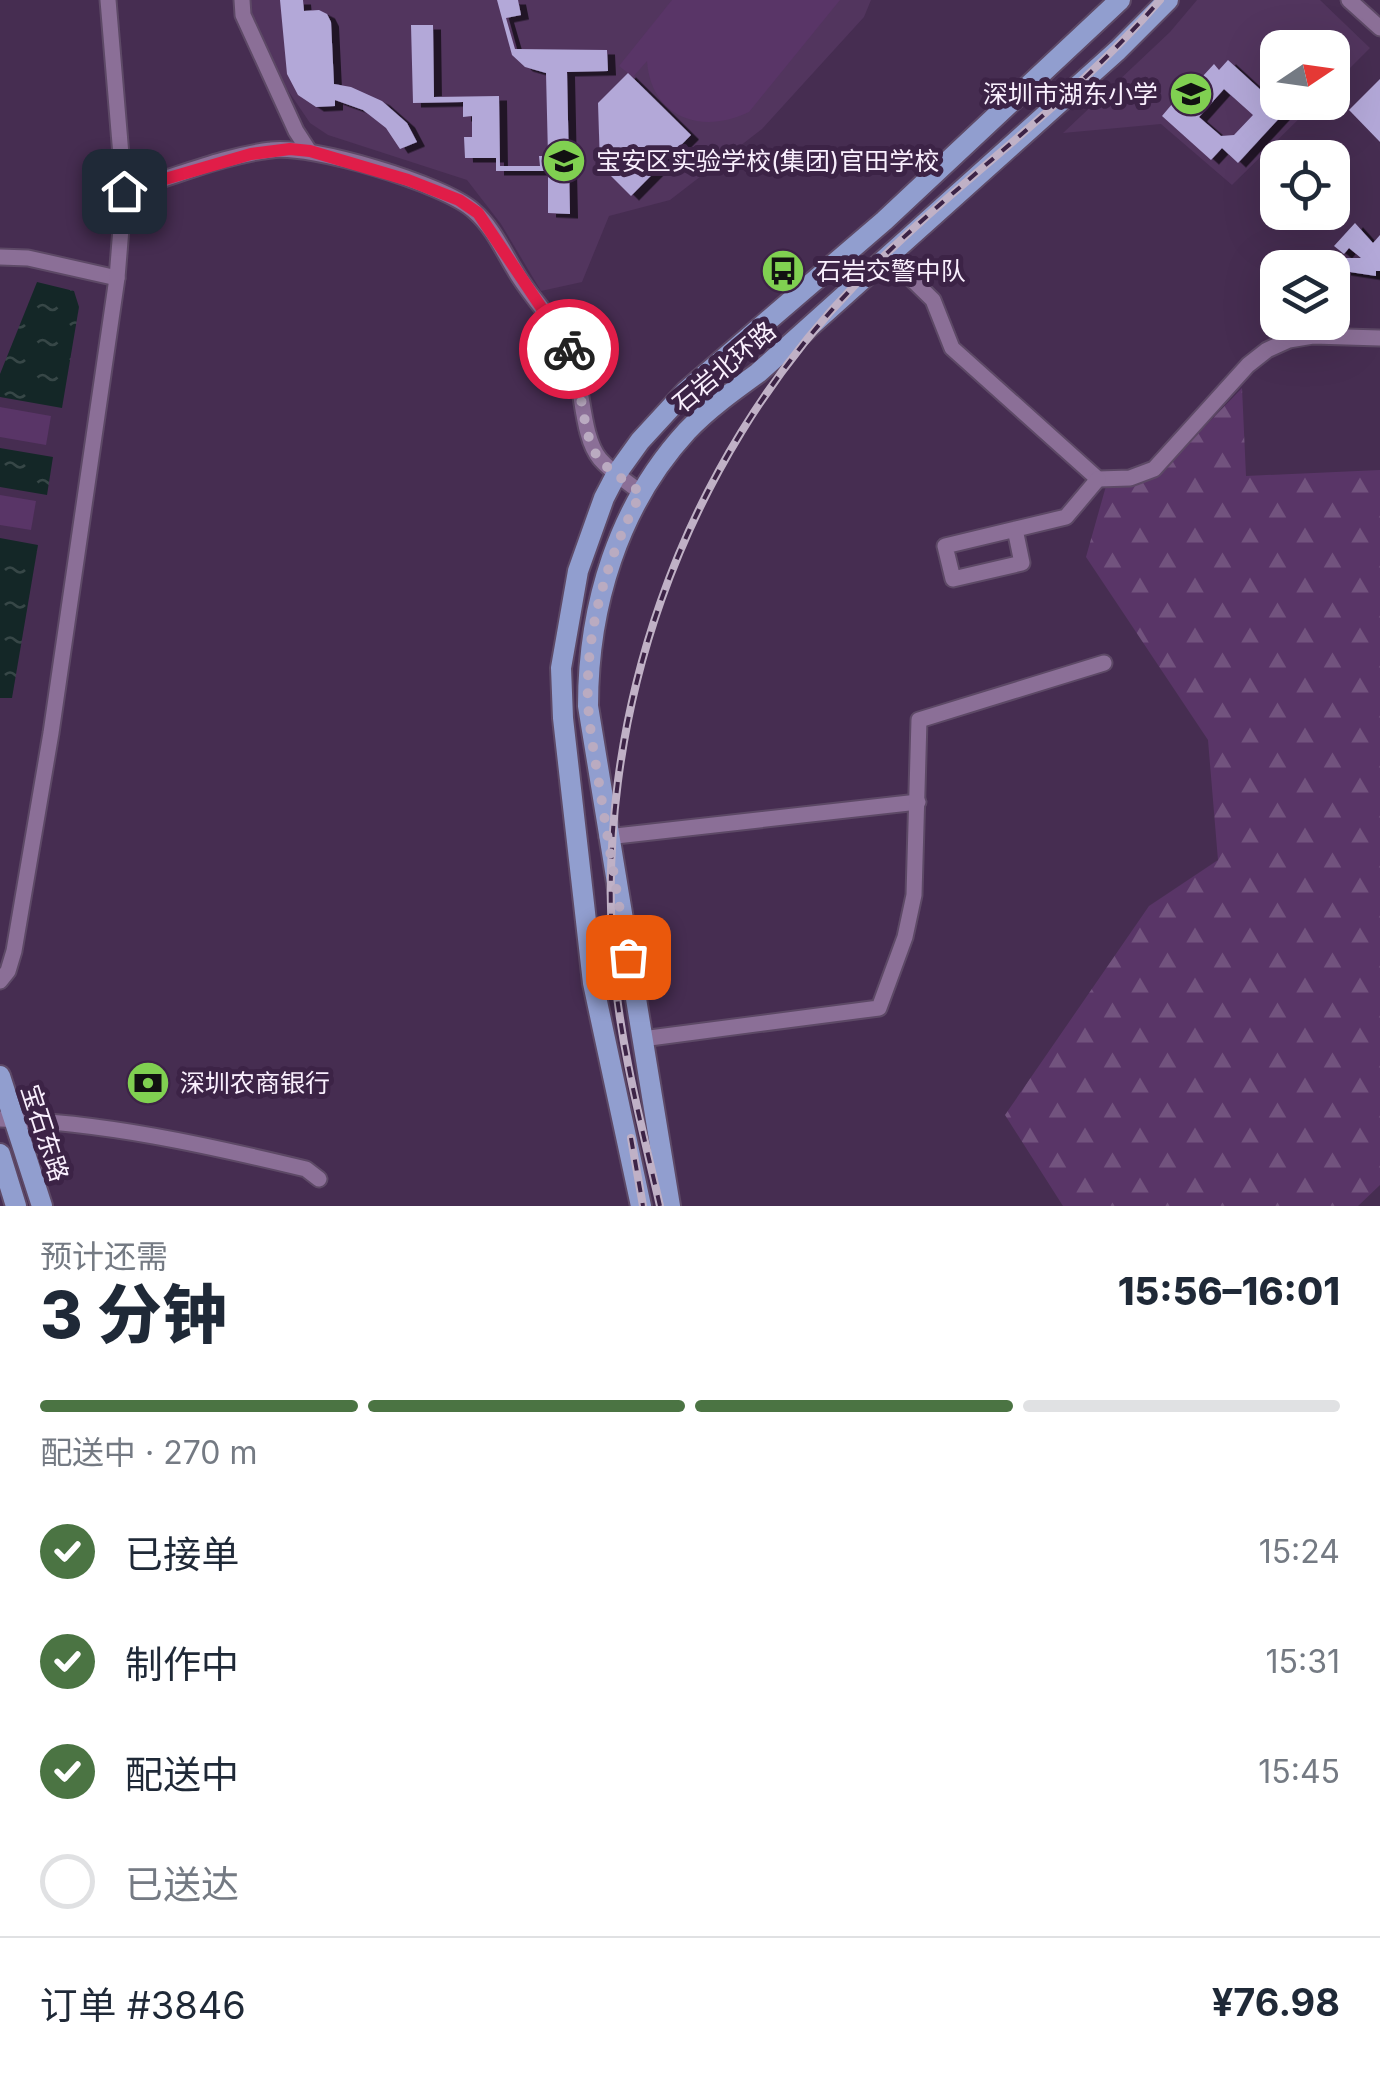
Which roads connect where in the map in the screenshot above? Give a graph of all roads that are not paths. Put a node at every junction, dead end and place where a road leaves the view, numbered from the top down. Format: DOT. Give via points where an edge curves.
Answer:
graph roads {
  1 [pos="108,0"];
  2 [pos="242,0"];
  3 [pos="1120,0"];
  4 [pos="1168,0"];
  5 [pos="1349,0"];
  6 [pos="1380,28"];
  7 [pos="310,151"];
  8 [pos="124,191"];
  9 [pos="888,256"];
  10 [pos="0,257"];
  11 [pos="117,278"];
  12 [pos="1380,338"];
  13 [pos="616,473"];
  14 [pos="1098,479"];
  15 [pos="641,493"];
  16 [pos="1014,529"];
  17 [pos="1104,664"];
  18 [pos="918,802"];
  19 [pos="607,837"];
  20 [pos="0,981"];
  21 [pos="642,1039"];
  22 [pos="0,1076"];
  23 [pos="5,1122"];
  24 [pos="0,1154"];
  25 [pos="319,1178"];
  26 [pos="0,1194"];
  27 [pos="14,1206"];
  28 [pos="42,1206"];
  29 [pos="641,1206"];
  30 [pos="670,1206"];
  1 -- 8 [label="street"];
  2 -- 7 [label="street" via="243,15"];
  3 -- 13 [label="main road, 石岩北环路" via="884,221 686,391"];
  4 -- 9 [label="main road, 石岩北环路"];
  5 -- 6 [label="street"];
  7 -- 8 [label="street" via="274,149"];
  7 -- 13 [label="street" via="408,180 478,213 567,344 589,436 598,457"];
  8 -- 11 [label="street"];
  9 -- 14 [label="street" via="933,300 952,348"];
  9 -- 15 [label="main road, 石岩北环路" via="714,405 665,456"];
  10 -- 11 [label="street"];
  11 -- 20 [label="street" via="48,751 14,951"];
  12 -- 14 [label="street" via="1313,336 1268,350 1154,469"];
  13 -- 15 [label="street"];
  13 -- 29 [label="main road, 石岩北环路" via="578,571 562,685 594,983"];
  14 -- 16 [label="street" via="1066,517"];
  15 -- 19 [label="main road, 石岩北环路" via="618,537 591,644 588,706"];
  16 -- 16 [label="street" via="1022,562 952,579 944,546"];
  17 -- 18 [label="street" via="919,720"];
  18 -- 19 [label="street"];
  18 -- 21 [label="street" via="914,895 879,1008"];
  19 -- 21 [label="main road, 石岩北环路"];
  21 -- 30 [label="main road, 石岩北环路"];
  22 -- 23 [label="main road, 宝石东路"];
  23 -- 25 [label="street" via="196,1144 306,1168"];
  23 -- 28 [label="main road, 宝石东路"];
  24 -- 27 [label="main road, 宝石东路"];
  26 -- 27 [label="main road"];
}
